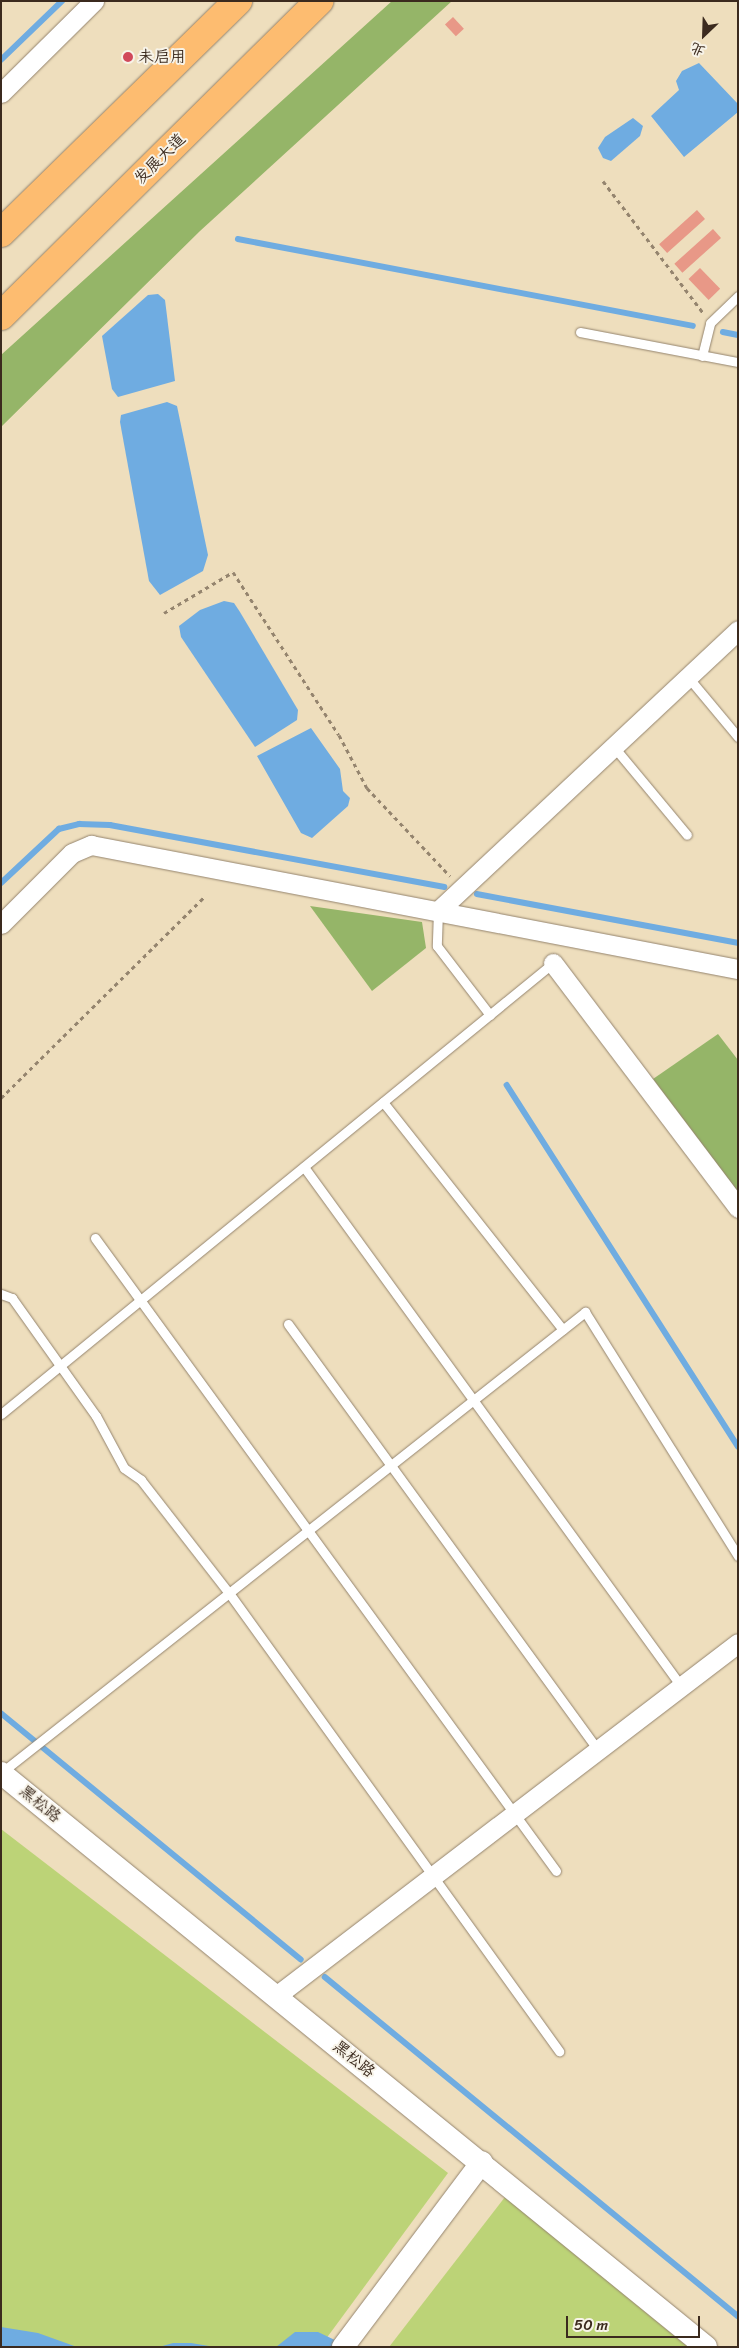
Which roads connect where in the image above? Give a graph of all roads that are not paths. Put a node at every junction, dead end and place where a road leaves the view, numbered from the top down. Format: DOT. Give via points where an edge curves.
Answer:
graph roads {
  1 [pos="94,1"];
  2 [pos="238,1"];
  3 [pos="319,1"];
  4 [pos="1,93"];
  5 [pos="1,233"];
  6 [pos="738,296"];
  7 [pos="1,316"];
  8 [pos="580,332"];
  9 [pos="702,356"];
  10 [pos="738,362"];
  11 [pos="738,630"];
  12 [pos="688,677"];
  13 [pos="738,737"];
  14 [pos="614,747"];
  15 [pos="687,835"];
  16 [pos="438,911"];
  17 [pos="1,924"];
  18 [pos="553,963"];
  19 [pos="738,969"];
  20 [pos="490,1015"];
  21 [pos="383,1102"];
  22 [pos="304,1167"];
  23 [pos="738,1208"];
  24 [pos="94,1238"];
  25 [pos="1,1294"];
  26 [pos="140,1300"];
  27 [pos="288,1324"];
  28 [pos="563,1330"];
  29 [pos="60,1366"];
  30 [pos="474,1400"];
  31 [pos="1,1414"];
  32 [pos="391,1465"];
  33 [pos="308,1530"];
  34 [pos="738,1556"];
  35 [pos="229,1593"];
  36 [pos="738,1643"];
  37 [pos="682,1686"];
  38 [pos="598,1750"];
  39 [pos="1,1773"];
  40 [pos="514,1814"];
  41 [pos="556,1871"];
  42 [pos="434,1875"];
  43 [pos="276,1996"];
  44 [pos="559,2051"];
  45 [pos="482,2162"];
  46 [pos="343,2347"];
  47 [pos="706,2347"];
  1 -- 4 [label="street"];
  2 -- 5 [label="main road"];
  3 -- 7 [label="main road, 发展大道"];
  6 -- 9 [label="lane" via="710,323"];
  8 -- 9 [label="lane"];
  9 -- 10 [label="lane"];
  11 -- 12 [label="street"];
  12 -- 13 [label="lane"];
  12 -- 14 [label="street"];
  14 -- 15 [label="lane"];
  14 -- 16 [label="street"];
  16 -- 17 [label="street" via="91,845 72,853"];
  16 -- 19 [label="street"];
  16 -- 20 [label="lane" via="437,946"];
  18 -- 20 [label="lane"];
  18 -- 23 [label="street"];
  20 -- 21 [label="lane"];
  21 -- 22 [label="lane"];
  21 -- 28 [label="lane"];
  22 -- 26 [label="lane"];
  22 -- 30 [label="lane"];
  24 -- 26 [label="lane"];
  25 -- 29 [label="lane" via="12,1298"];
  26 -- 29 [label="lane"];
  26 -- 33 [label="lane"];
  27 -- 32 [label="lane"];
  28 -- 30 [label="lane"];
  28 -- 34 [label="lane" via="585,1312"];
  29 -- 31 [label="lane"];
  29 -- 35 [label="lane" via="96,1416 124,1468 141,1480"];
  30 -- 32 [label="lane"];
  30 -- 37 [label="lane"];
  32 -- 33 [label="lane"];
  32 -- 38 [label="lane"];
  33 -- 35 [label="lane"];
  33 -- 40 [label="lane"];
  35 -- 39 [label="lane"];
  35 -- 42 [label="lane"];
  36 -- 37 [label="street"];
  37 -- 38 [label="street"];
  38 -- 40 [label="street"];
  39 -- 43 [label="street, 黑松路"];
  40 -- 41 [label="lane"];
  40 -- 42 [label="street"];
  42 -- 43 [label="street"];
  42 -- 44 [label="lane"];
  43 -- 45 [label="street, 黑松路"];
  45 -- 46 [label="street"];
  45 -- 47 [label="street, 黑松路"];
}
